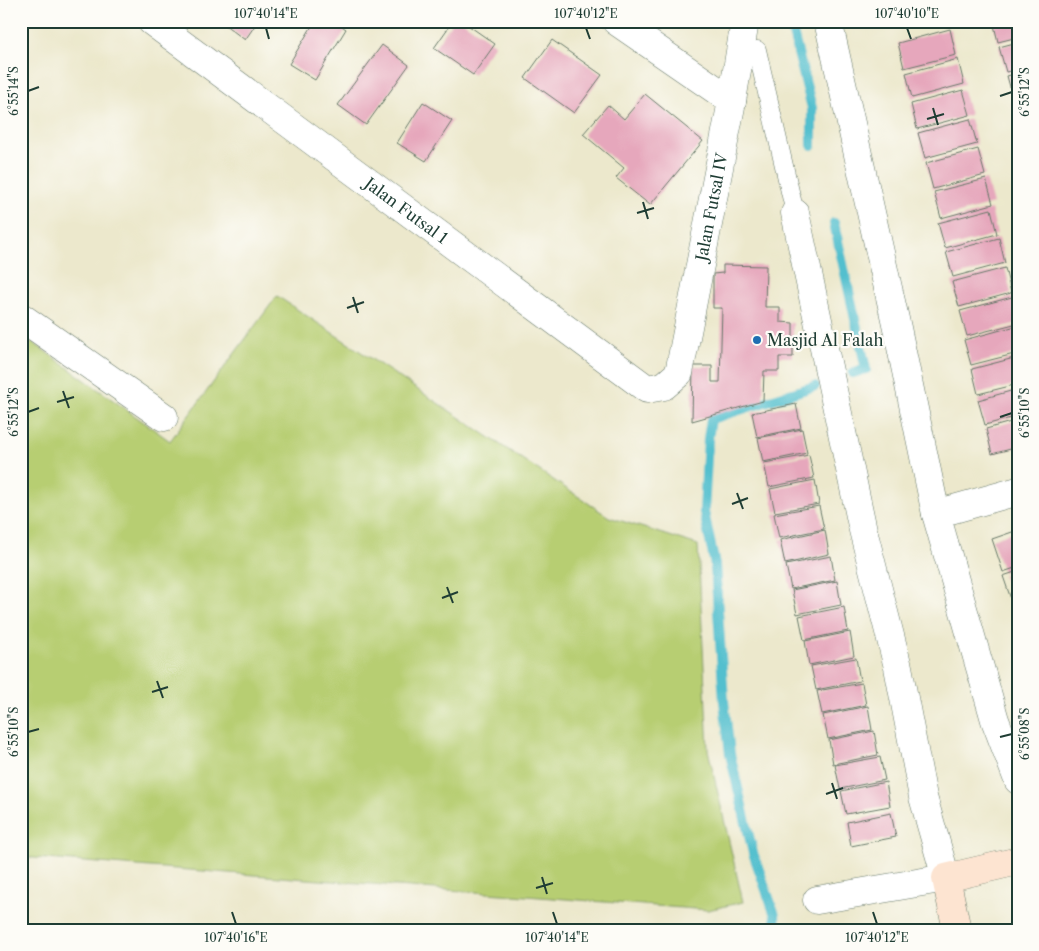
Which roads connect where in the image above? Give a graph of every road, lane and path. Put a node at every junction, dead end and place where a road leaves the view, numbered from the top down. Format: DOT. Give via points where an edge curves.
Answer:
graph roads {
  1 [pos="151,21"];
  2 [pos="616,21"];
  3 [pos="745,21"];
  4 [pos="828,21"];
  5 [pos="758,50"];
  6 [pos="732,101"];
  7 [pos="795,213"];
  8 [pos="21,317"];
  9 [pos="664,386"];
  10 [pos="164,417"];
  11 [pos="1018,491"];
  12 [pos="936,514"];
  13 [pos="1018,780"];
  14 [pos="1018,861"];
  15 [pos="946,878"];
  16 [pos="817,900"];
  17 [pos="958,930"];
  1 -- 9 [label="street, Jalan Futsal 1" via="647,389"];
  2 -- 6 [label="street"];
  3 -- 6 [label="street, Jalan Futsal IV"];
  4 -- 12 [label="street"];
  5 -- 7 [label="lane"];
  6 -- 9 [label="street, Jalan Futsal IV" via="679,373"];
  7 -- 15 [label="street" via="863,530 898,666 923,797"];
  8 -- 10 [label="street"];
  11 -- 12 [label="street"];
  12 -- 13 [label="street" via="995,720"];
  14 -- 15 [label="street"];
  15 -- 16 [label="street"];
  15 -- 17 [label="street"];
}
